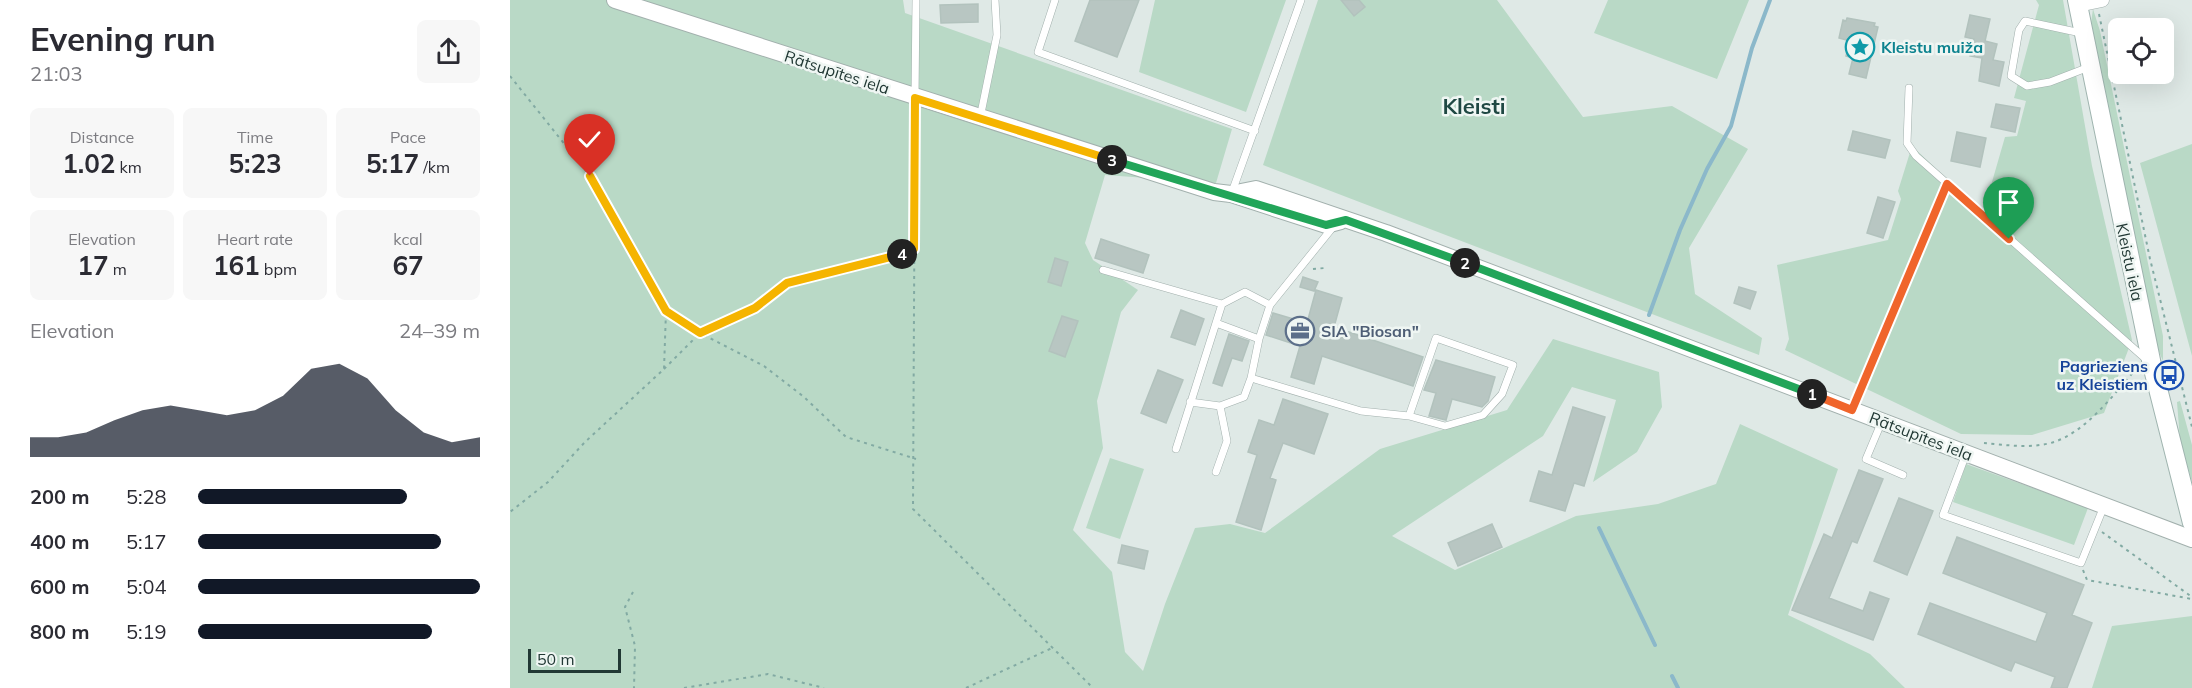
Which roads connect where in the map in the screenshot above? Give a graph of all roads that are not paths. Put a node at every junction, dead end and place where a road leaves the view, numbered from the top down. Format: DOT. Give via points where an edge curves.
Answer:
graph roads {
  1 [pos="615,0"];
  2 [pos="916,0"];
  3 [pos="995,0"];
  4 [pos="1055,0"];
  5 [pos="1301,0"];
  6 [pos="2088,2"];
  7 [pos="2084,33"];
  8 [pos="2090,67"];
  9 [pos="1909,88"];
  10 [pos="915,98"];
  11 [pos="980,118"];
  12 [pos="1255,131"];
  13 [pos="1231,194"];
  14 [pos="1346,220"];
  15 [pos="1103,270"];
  16 [pos="1222,304"];
  17 [pos="1270,305"];
  18 [pos="1216,323"];
  19 [pos="1259,339"];
  20 [pos="2145,366"];
  21 [pos="1251,378"];
  22 [pos="1190,402"];
  23 [pos="1220,406"];
  24 [pos="1409,416"];
  25 [pos="1882,421"];
  26 [pos="1176,449"];
  27 [pos="1960,451"];
  28 [pos="1216,472"];
  29 [pos="1903,475"];
  30 [pos="2103,506"];
  31 [pos="2192,523"];
  32 [pos="2192,539"];
  1 -- 10 [label="street, Rātsupītes iela"];
  2 -- 10 [label="lane"];
  3 -- 11 [label="lane" via="997,35"];
  4 -- 12 [label="lane" via="1038,52"];
  5 -- 12 [label="lane"];
  6 -- 7 [label="main road, Kleistu iela"];
  7 -- 8 [label="main road, Kleistu iela"];
  7 -- 8 [label="lane" via="2025,21 2019,30 2011,76 2027,86"];
  8 -- 20 [label="main road, Kleistu iela"];
  9 -- 20 [label="lane" via="1907,143 1916,156"];
  10 -- 11 [label="street, Rātsupītes iela"];
  11 -- 13 [label="street, Rātsupītes iela" via="1214,192"];
  12 -- 13 [label="lane"];
  13 -- 14 [label="street, Rātsupītes iela" via="1256,189"];
  14 -- 17 [label="lane" via="1328,231"];
  14 -- 25 [label="street, Rātsupītes iela"];
  15 -- 16 [label="lane"];
  16 -- 17 [label="lane" via="1245,292"];
  16 -- 18 [label="lane"];
  17 -- 19 [label="lane"];
  18 -- 19 [label="lane"];
  18 -- 22 [label="lane"];
  19 -- 21 [label="lane"];
  20 -- 31 [label="main road, Kleistu iela"];
  21 -- 23 [label="lane" via="1244,397"];
  21 -- 24 [label="lane" via="1361,411"];
  22 -- 23 [label="lane"];
  22 -- 26 [label="lane"];
  23 -- 28 [label="lane" via="1227,441"];
  24 -- 24 [label="lane" via="1436,338 1513,365 1502,394 1483,415 1445,426"];
  25 -- 27 [label="street, Rātsupītes iela"];
  25 -- 29 [label="lane" via="1866,459"];
  27 -- 30 [label="street, Rātsupītes iela"];
  27 -- 30 [label="lane" via="1943,515 2081,563"];
  30 -- 32 [label="street, Rātsupītes iela"];
}
